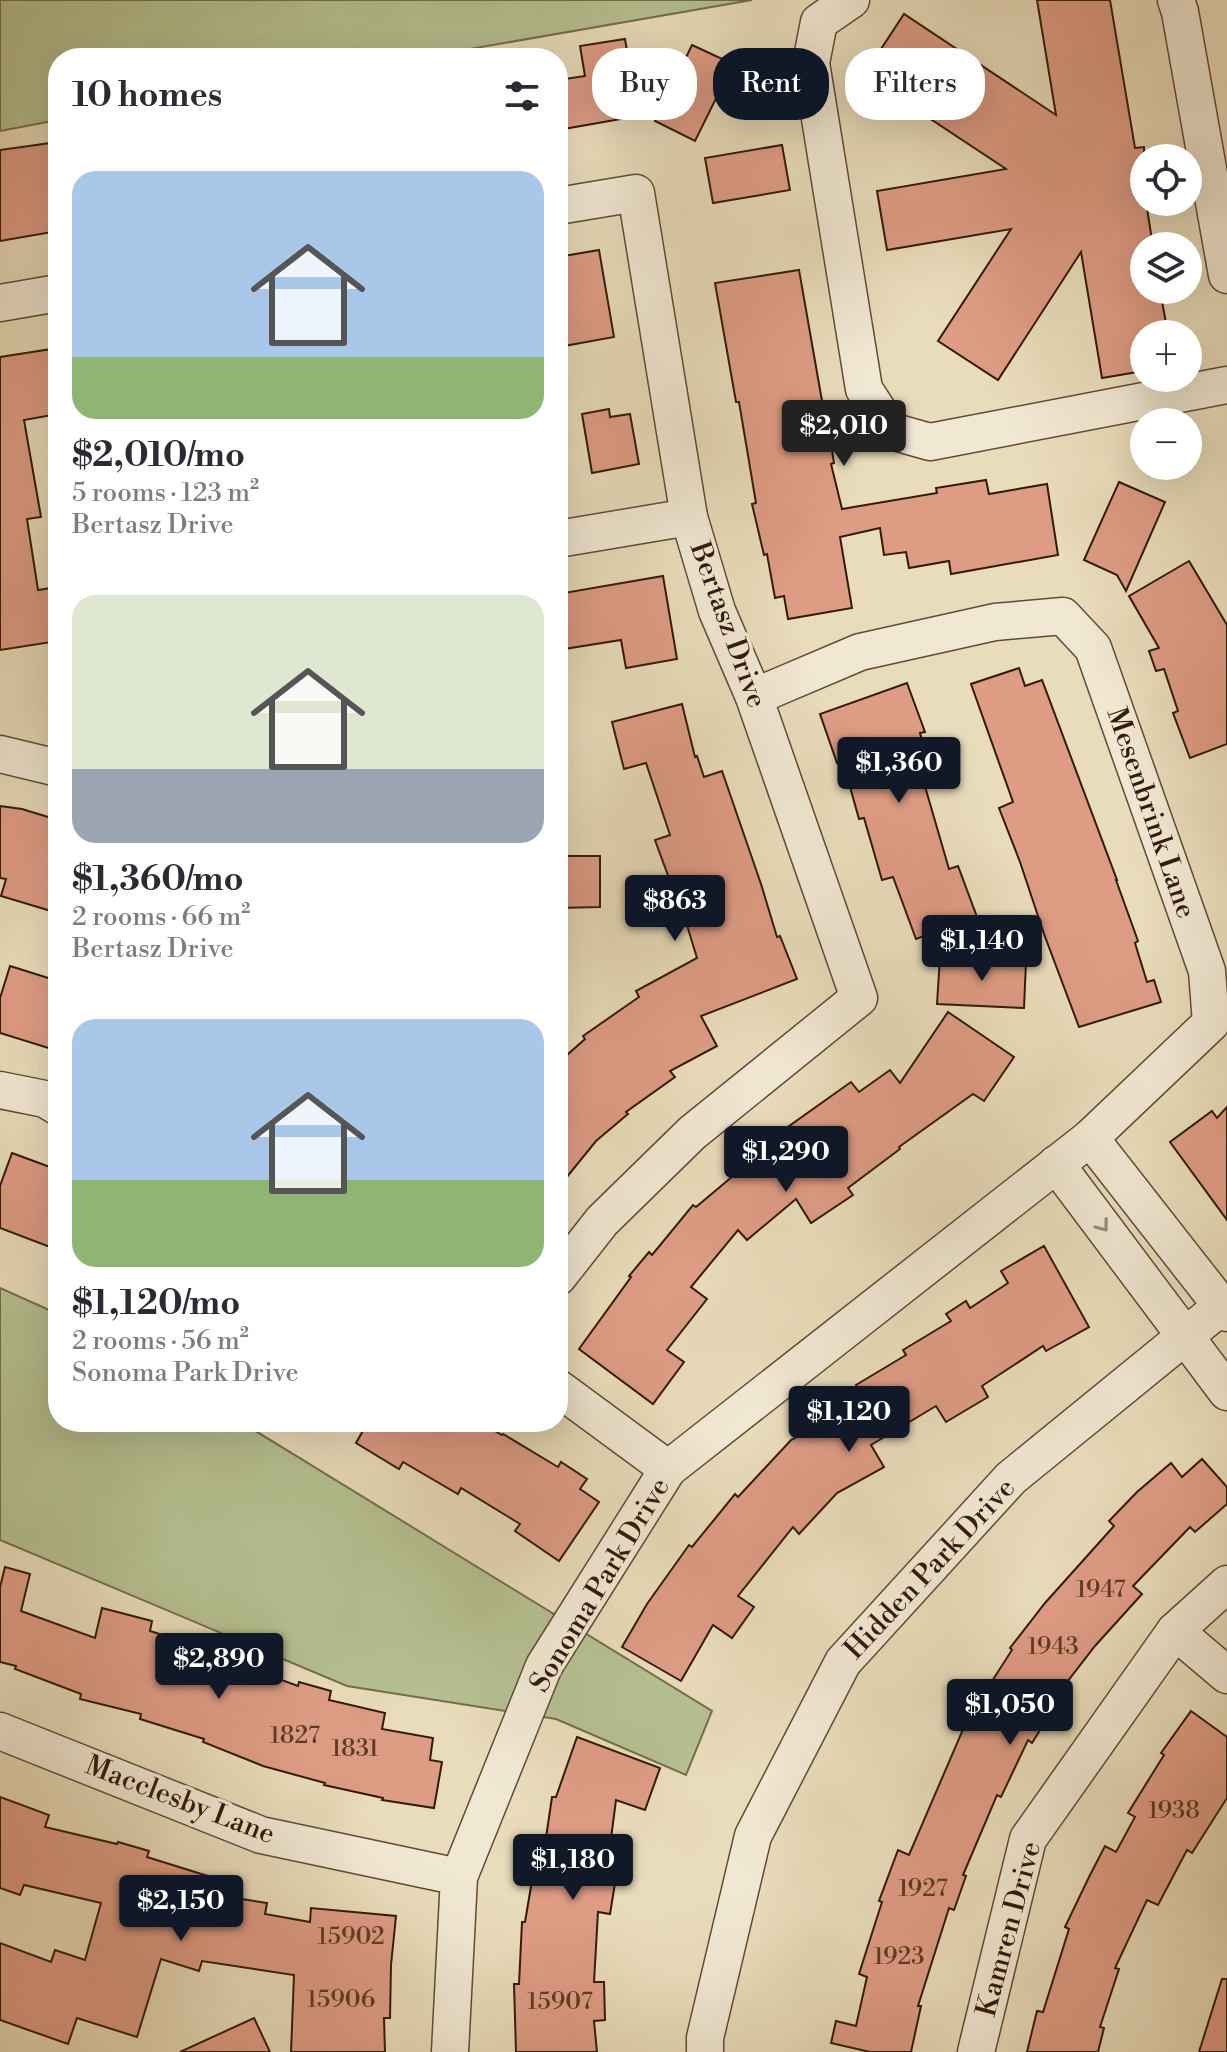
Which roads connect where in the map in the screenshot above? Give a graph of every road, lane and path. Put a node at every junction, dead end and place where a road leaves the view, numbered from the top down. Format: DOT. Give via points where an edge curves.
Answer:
graph roads {
  1 [pos="851,0"];
  2 [pos="1176,0"];
  3 [pos="568,204"];
  4 [pos="1227,275"];
  5 [pos="48,295"];
  6 [pos="0,303"];
  7 [pos="1227,385"];
  8 [pos="689,517"];
  9 [pos="568,537"];
  10 [pos="754,697"];
  11 [pos="0,754"];
  12 [pos="48,766"];
  13 [pos="1211,1023"];
  14 [pos="0,1090"];
  15 [pos="48,1101"];
  16 [pos="1090,1138"];
  17 [pos="1056,1164"];
  18 [pos="568,1264"];
  19 [pos="1225,1307"];
  20 [pos="1186,1335"];
  21 [pos="1227,1392"];
  22 [pos="568,1395"];
  23 [pos="668,1469"];
  24 [pos="1227,1584"];
  25 [pos="1175,1631"];
  26 [pos="1227,1675"];
  27 [pos="0,1731"];
  28 [pos="459,1877"];
  29 [pos="450,2052"];
  30 [pos="705,2052"];
  31 [pos="976,2052"];
  1 -- 7 [label="street" via="819,22 811,63 864,389 891,431 930,442"];
  2 -- 4 [label="street"];
  3 -- 8 [label="street, Bertasz Drive" via="636,193"];
  5 -- 6 [label="street"];
  8 -- 9 [label="street"];
  8 -- 10 [label="street, Bertasz Drive" via="717,611"];
  10 -- 13 [label="street, Mesenbrink Lane" via="860,652 995,622 1063,616 1093,648 1207,971"];
  10 -- 18 [label="street, Bertasz Drive" via="859,998 692,1133 602,1221"];
  11 -- 12 [label="street"];
  13 -- 16 [label="street, Sonoma Park Drive"];
  14 -- 15 [label="street"];
  16 -- 17 [label="street, Sonoma Park Drive"];
  16 -- 19 [label="street"];
  17 -- 20 [label="street, one-way"];
  17 -- 23 [label="street, Sonoma Park Drive"];
  19 -- 20 [label="street, Hidden Park Drive"];
  20 -- 21 [label="street"];
  20 -- 30 [label="street, Hidden Park Drive" via="1011,1478 843,1662 753,1836"];
  22 -- 23 [label="street"];
  23 -- 28 [label="street, Sonoma Park Drive" via="544,1666"];
  24 -- 25 [label="street, Kamren Drive"];
  25 -- 26 [label="street"];
  25 -- 31 [label="street, Kamren Drive" via="1028,1839"];
  27 -- 28 [label="street, Macclesby Lane" via="261,1835"];
  28 -- 29 [label="street, Sonoma Park Drive"];
}
